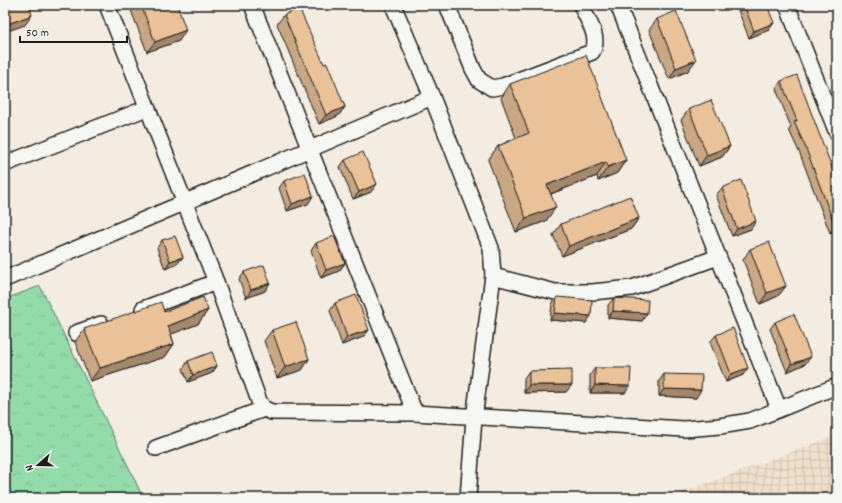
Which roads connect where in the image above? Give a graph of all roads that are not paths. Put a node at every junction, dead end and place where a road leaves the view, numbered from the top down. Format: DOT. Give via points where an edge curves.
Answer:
graph roads {
  1 [pos="107,5"];
  2 [pos="252,5"];
  3 [pos="393,5"];
  4 [pos="447,5"];
  5 [pos="581,5"];
  6 [pos="618,5"];
  7 [pos="787,5"];
  8 [pos="432,97"];
  9 [pos="147,108"];
  10 [pos="837,133"];
  11 [pos="310,148"];
  12 [pos="5,164"];
  13 [pos="185,202"];
  14 [pos="718,256"];
  15 [pos="493,276"];
  16 [pos="5,278"];
  17 [pos="216,282"];
  18 [pos="128,314"];
  19 [pos="113,320"];
  20 [pos="76,333"];
  21 [pos="837,386"];
  22 [pos="264,409"];
  23 [pos="779,409"];
  24 [pos="415,413"];
  25 [pos="474,418"];
  26 [pos="156,448"];
  27 [pos="468,498"];
  1 -- 9 [label="street"];
  2 -- 11 [label="street"];
  3 -- 8 [label="street"];
  4 -- 5 [label="street" via="473,69 479,80 492,88 592,52 596,46 596,38"];
  6 -- 14 [label="street"];
  7 -- 10 [label="street"];
  8 -- 11 [label="street"];
  8 -- 15 [label="street" via="491,248"];
  9 -- 12 [label="street"];
  9 -- 13 [label="street"];
  11 -- 13 [label="street"];
  11 -- 24 [label="street"];
  13 -- 16 [label="street"];
  13 -- 17 [label="street"];
  14 -- 15 [label="street" via="632,288 592,292 555,292"];
  14 -- 23 [label="street"];
  15 -- 25 [label="street"];
  17 -- 18 [label="street"];
  17 -- 22 [label="street"];
  19 -- 20 [label="street"];
  21 -- 23 [label="street"];
  22 -- 24 [label="street" via="272,412"];
  22 -- 26 [label="street"];
  23 -- 25 [label="street" via="750,421 684,429"];
  24 -- 25 [label="street"];
  25 -- 27 [label="street"];
}
